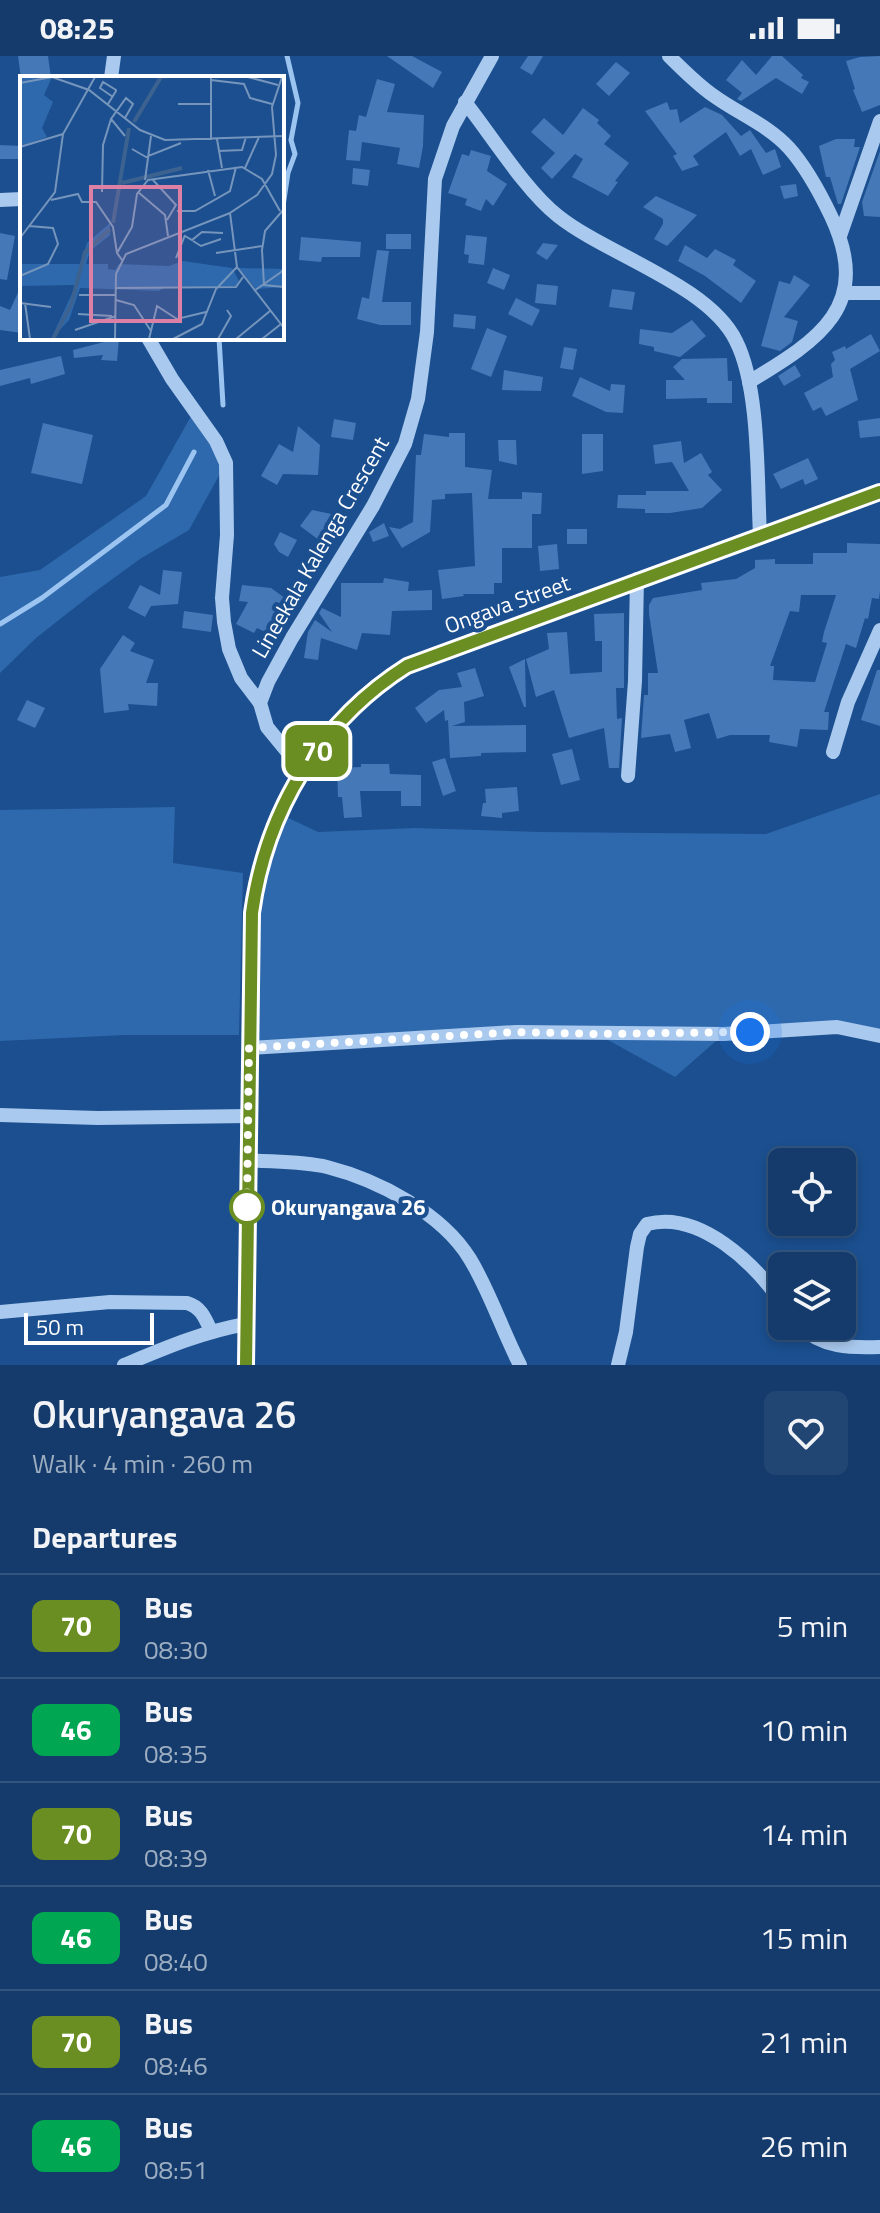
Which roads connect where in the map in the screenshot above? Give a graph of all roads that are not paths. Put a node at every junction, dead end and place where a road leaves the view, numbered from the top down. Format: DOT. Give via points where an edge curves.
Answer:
graph roads {
  1 [pos="114,56"];
  2 [pos="492,56"];
  3 [pos="669,56"];
  4 [pos="111,76"];
  5 [pos="465,102"];
  6 [pos="880,121"];
  7 [pos="20,199"];
  8 [pos="0,200"];
  9 [pos="840,236"];
  10 [pos="845,293"];
  11 [pos="880,293"];
  12 [pos="149,340"];
  13 [pos="749,382"];
  14 [pos="880,492"];
  15 [pos="760,535"];
  16 [pos="637,579"];
  17 [pos="880,630"];
  18 [pos="260,703"];
  19 [pos="833,752"];
  20 [pos="303,771"];
  21 [pos="628,776"];
  22 [pos="880,1036"];
  23 [pos="249,1048"];
  24 [pos="0,1115"];
  25 [pos="249,1116"];
  26 [pos="247,1160"];
  27 [pos="768,1284"];
  28 [pos="0,1312"];
  29 [pos="246,1324"];
  30 [pos="211,1331"];
  31 [pos="821,1340"];
  32 [pos="880,1347"];
  33 [pos="124,1365"];
  34 [pos="246,1365"];
  35 [pos="520,1365"];
  36 [pos="618,1365"];
  1 -- 4 [label="street"];
  2 -- 5 [label="street, Lineekala Kalenga Crescent"];
  3 -- 9 [label="street" via="714,96 789,148"];
  5 -- 13 [label="street" via="547,207 719,318 736,341"];
  5 -- 18 [label="street, Lineekala Kalenga Crescent" via="435,179 427,332 418,399 405,444"];
  6 -- 9 [label="street"];
  7 -- 8 [label="street"];
  9 -- 10 [label="street"];
  10 -- 11 [label="street"];
  10 -- 13 [label="street" via="808,343"];
  12 -- 18 [label="street" via="226,463 224,622 241,678"];
  13 -- 15 [label="street"];
  14 -- 15 [label="street, Ongava Street"];
  15 -- 16 [label="street, Ongava Street"];
  16 -- 20 [label="street, Ongava Street" via="407,666 346,714"];
  16 -- 21 [label="street"];
  17 -- 19 [label="street"];
  18 -- 20 [label="street" via="267,727"];
  20 -- 23 [label="street, Ongava Street" via="272,831 254,899"];
  22 -- 23 [label="street" via="837,1027 724,1034 516,1032"];
  23 -- 25 [label="street, Ongava Street"];
  24 -- 25 [label="street"];
  25 -- 26 [label="street, Ongava Street"];
  26 -- 29 [label="street, Ongava Street"];
  26 -- 35 [label="street" via="328,1167 422,1209 469,1258"];
  27 -- 36 [label="street" via="718,1239 681,1225 647,1224 637,1247"];
  28 -- 30 [label="street" via="110,1302 187,1303 203,1313"];
  29 -- 30 [label="street"];
  29 -- 34 [label="street, Ongava Street"];
  30 -- 33 [label="street"];
  31 -- 32 [label="street" via="850,1348"];
}
